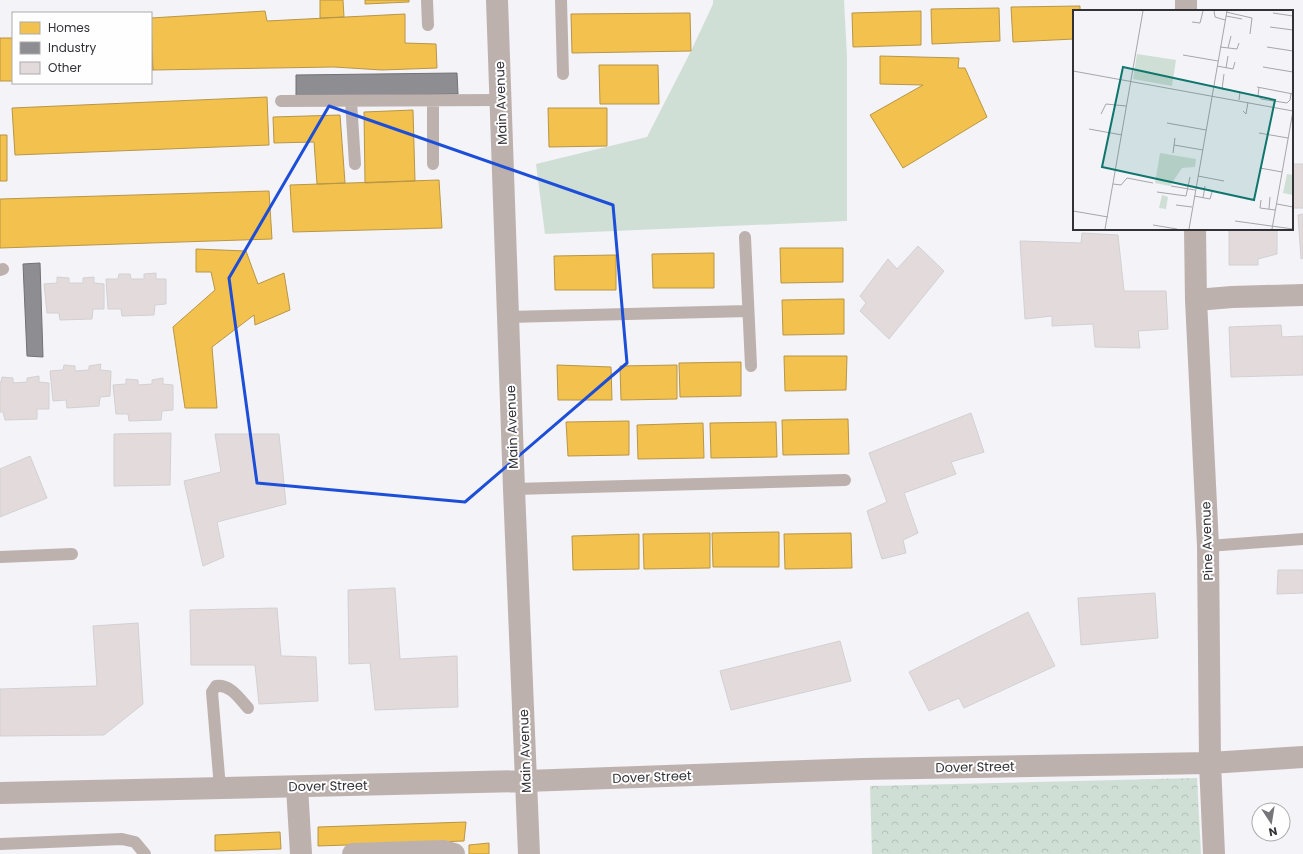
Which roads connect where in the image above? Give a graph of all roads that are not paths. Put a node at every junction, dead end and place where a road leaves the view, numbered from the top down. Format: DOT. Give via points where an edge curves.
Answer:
graph roads {
  1 [pos="426,0"];
  2 [pos="497,0"];
  3 [pos="561,0"];
  4 [pos="428,25"];
  5 [pos="563,74"];
  6 [pos="500,100"];
  7 [pos="351,101"];
  8 [pos="433,101"];
  9 [pos="281,102"];
  10 [pos="355,164"];
  11 [pos="433,164"];
  12 [pos="1194,230"];
  13 [pos="745,237"];
  14 [pos="1303,295"];
  15 [pos="1196,300"];
  16 [pos="748,311"];
  17 [pos="508,317"];
  18 [pos="751,366"];
  19 [pos="845,480"];
  20 [pos="514,489"];
  21 [pos="1303,539"];
  22 [pos="1208,546"];
  23 [pos="72,554"];
  24 [pos="0,557"];
  25 [pos="248,708"];
  26 [pos="1303,758"];
  27 [pos="1210,763"];
  28 [pos="526,781"];
  29 [pos="296,787"];
  30 [pos="220,788"];
  31 [pos="0,794"];
  32 [pos="0,844"];
  33 [pos="145,854"];
  34 [pos="301,854"];
  35 [pos="353,854"];
  36 [pos="454,854"];
  37 [pos="529,854"];
  38 [pos="1214,854"];
  1 -- 4 [label="lane"];
  2 -- 6 [label="street, Main Avenue"];
  3 -- 5 [label="lane"];
  6 -- 8 [label="lane"];
  6 -- 17 [label="street, Main Avenue"];
  7 -- 8 [label="lane"];
  7 -- 9 [label="lane"];
  7 -- 10 [label="lane"];
  8 -- 11 [label="lane"];
  12 -- 15 [label="street, Pine Avenue"];
  13 -- 16 [label="lane"];
  14 -- 15 [label="street"];
  15 -- 22 [label="street, Pine Avenue"];
  16 -- 17 [label="lane"];
  16 -- 18 [label="lane"];
  17 -- 20 [label="street, Main Avenue"];
  19 -- 20 [label="lane"];
  20 -- 28 [label="street, Main Avenue"];
  21 -- 22 [label="lane"];
  22 -- 27 [label="street, Pine Avenue"];
  23 -- 24 [label="lane"];
  25 -- 30 [label="lane" via="232,690 216,686 212,692"];
  26 -- 27 [label="street, Dover Street"];
  27 -- 28 [label="street, Dover Street" via="863,769"];
  27 -- 38 [label="street, Pine Avenue"];
  28 -- 29 [label="street, Dover Street"];
  28 -- 37 [label="street, Main Avenue"];
  29 -- 30 [label="street, Dover Street"];
  29 -- 34 [label="street"];
  30 -- 31 [label="street, Dover Street"];
  32 -- 33 [label="lane" via="122,839 135,842"];
  35 -- 36 [label="street" via="444,851"];
}
